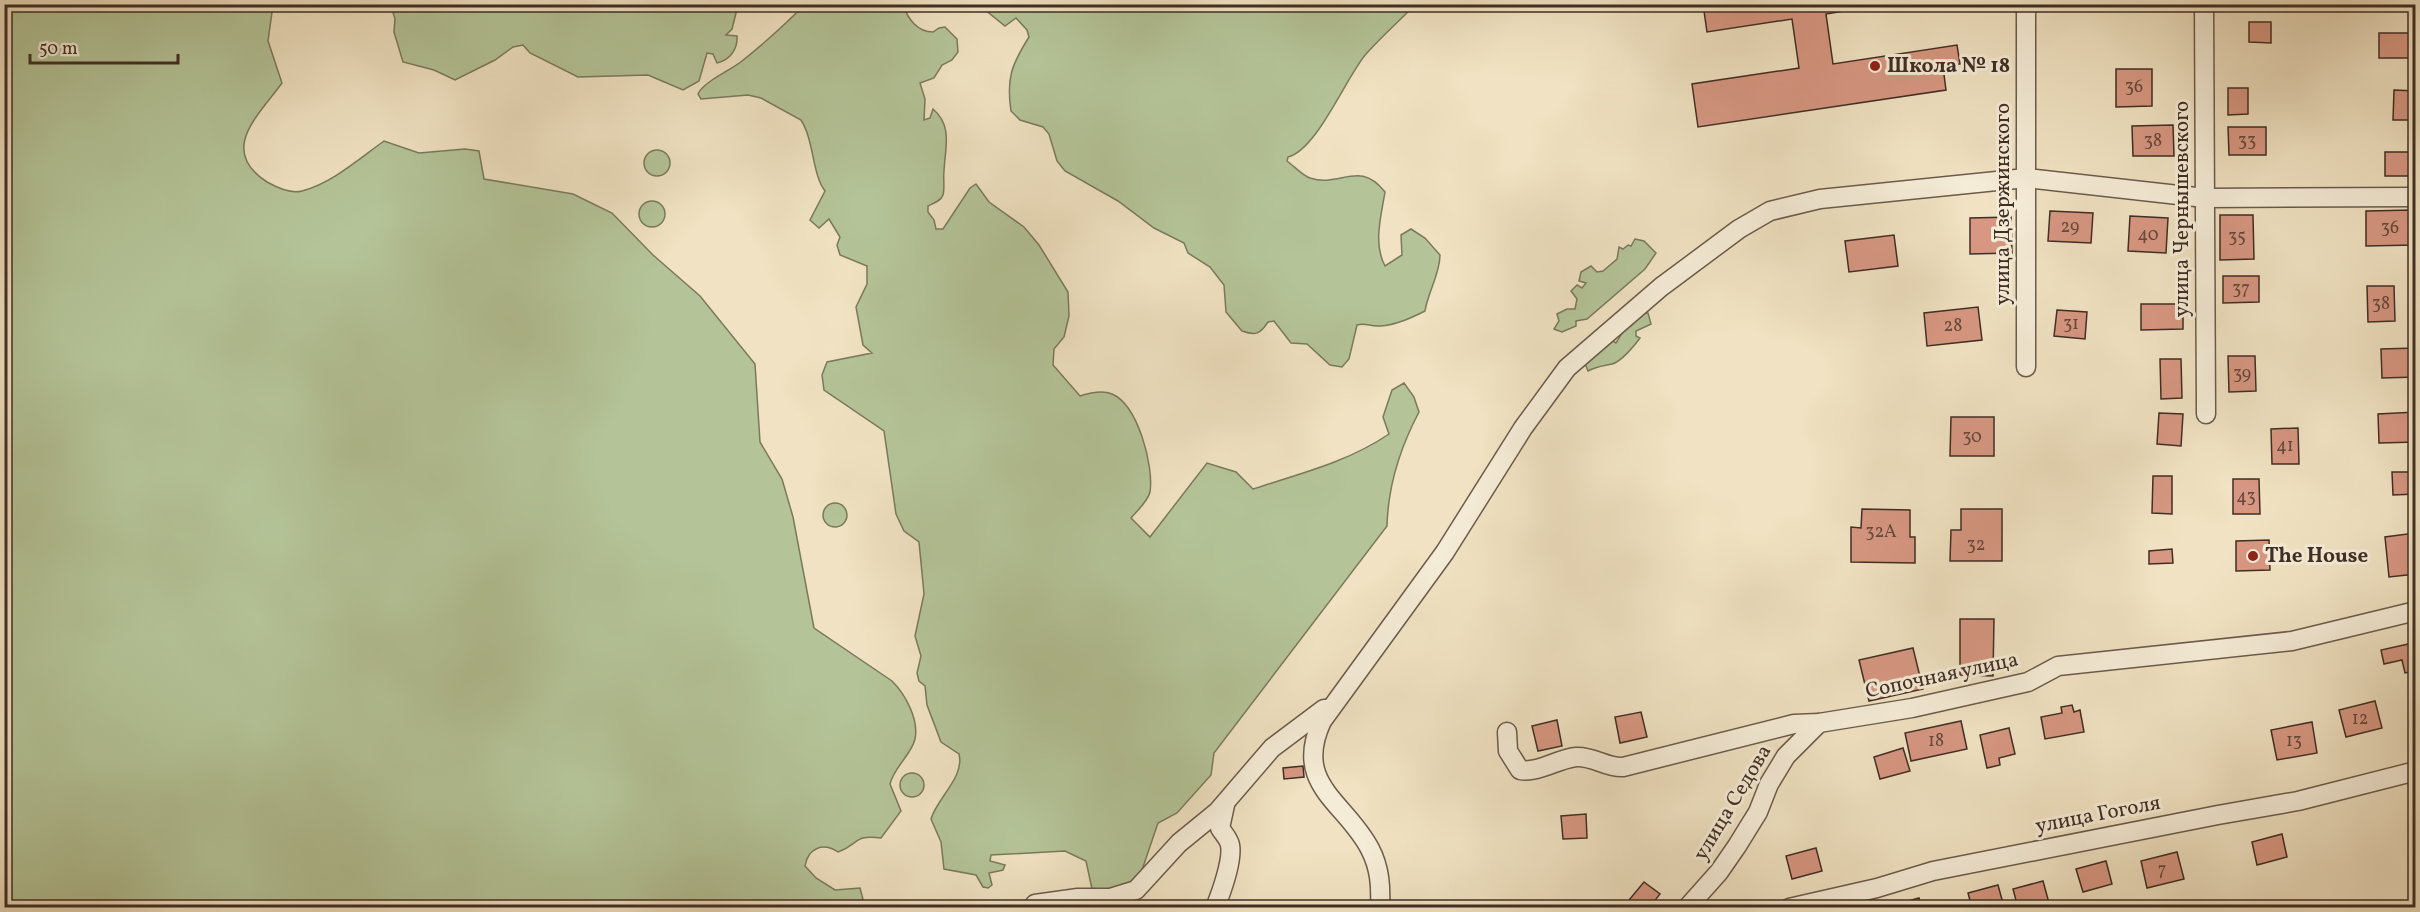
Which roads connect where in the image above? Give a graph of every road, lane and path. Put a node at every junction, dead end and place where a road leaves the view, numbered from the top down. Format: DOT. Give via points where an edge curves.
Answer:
graph roads {
  1 [pos="2026,4"];
  2 [pos="2204,4"];
  3 [pos="2026,178"];
  4 [pos="2415,197"];
  5 [pos="2205,198"];
  6 [pos="2026,368"];
  7 [pos="2206,414"];
  8 [pos="2415,611"];
  9 [pos="1346,687"];
  10 [pos="1819,723"];
  11 [pos="1507,732"];
  12 [pos="2415,771"];
  13 [pos="1225,805"];
  14 [pos="1035,904"];
  15 [pos="1215,908"];
  16 [pos="1380,908"];
  17 [pos="1687,908"];
  18 [pos="1789,908"];
  1 -- 3 [label="street, улица Дзержинского"];
  2 -- 5 [label="street, улица Чернышевского"];
  3 -- 5 [label="street"];
  3 -- 6 [label="street, улица Дзержинского"];
  3 -- 9 [label="street" via="1799,202 1754,219 1693,262 1611,327 1558,379 1445,552"];
  4 -- 5 [label="street"];
  5 -- 7 [label="street, улица Чернышевского"];
  8 -- 10 [label="street, Сопочная улица" via="2292,640 2058,666 2028,682 1912,708"];
  9 -- 13 [label="street" via="1314,718 1272,748"];
  9 -- 16 [label="street" via="1317,731 1314,770 1323,792 1352,822 1370,850 1380,878"];
  10 -- 11 [label="street, Сопочная улица" via="1794,724 1628,766 1610,767 1579,757 1527,771 1518,768 1510,756"];
  10 -- 17 [label="street, улица Седова" via="1786,756 1737,846"];
  12 -- 18 [label="street, улица Гоголя" via="2259,810 1932,871"];
  13 -- 14 [label="street" via="1179,843 1150,877 1128,894"];
  13 -- 15 [label="street" via="1220,828 1230,854"];
}
